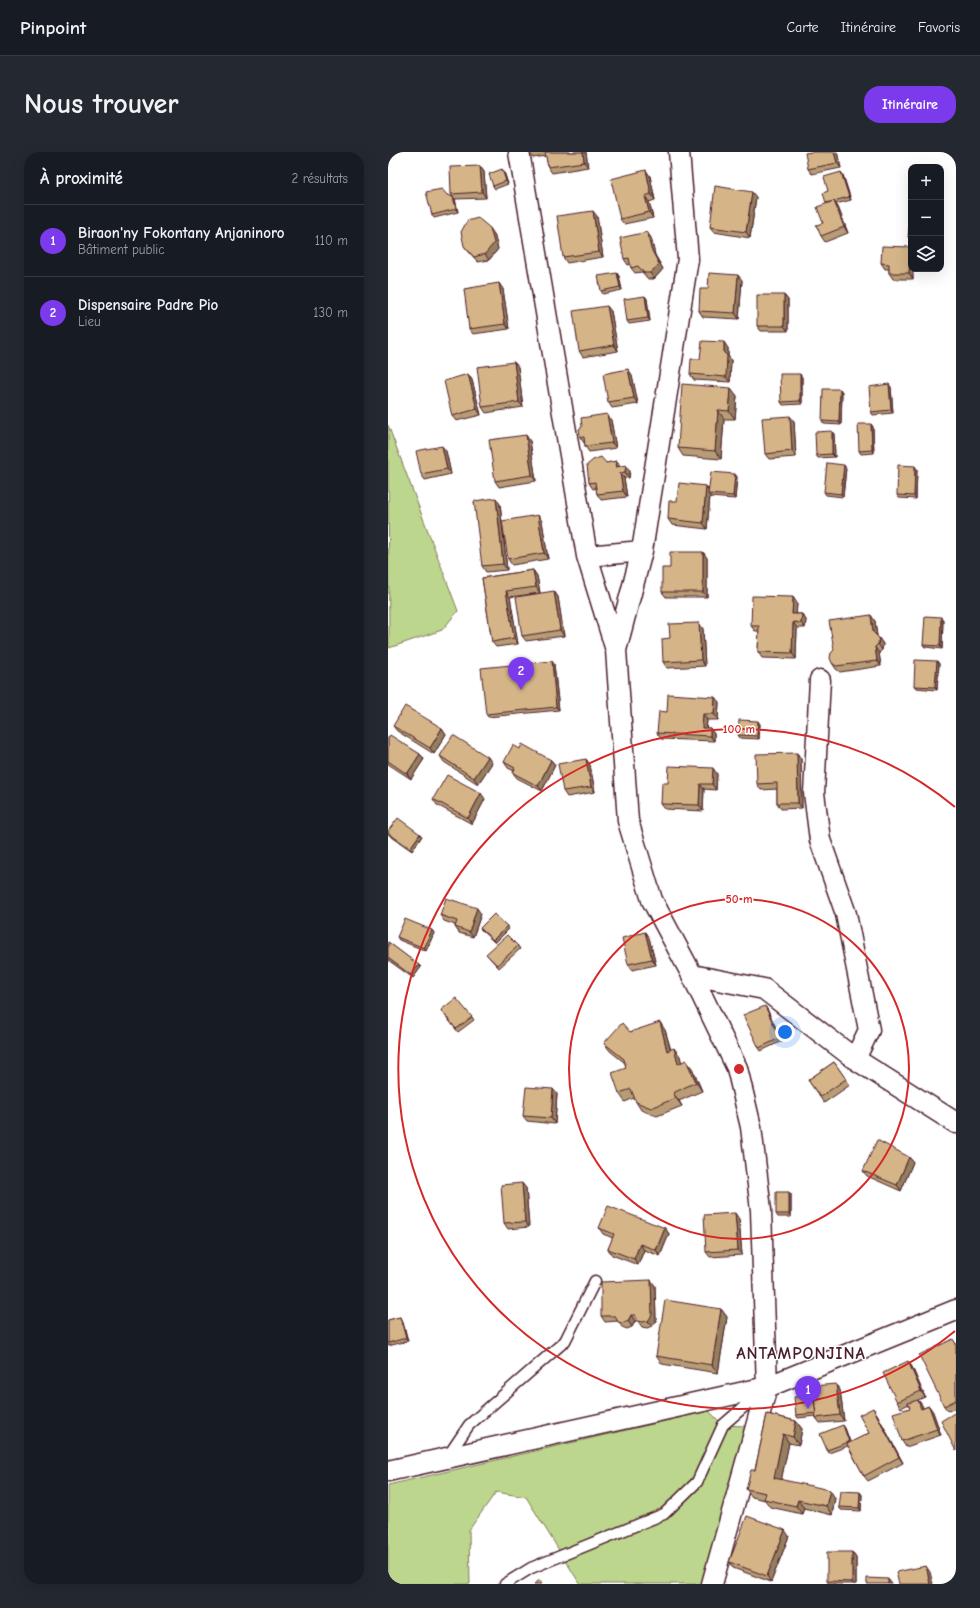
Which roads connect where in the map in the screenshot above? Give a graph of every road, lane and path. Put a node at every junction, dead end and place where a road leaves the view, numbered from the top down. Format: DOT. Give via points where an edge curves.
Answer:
graph roads {
  1 [pos="519,152"];
  2 [pos="679,152"];
  3 [pos="642,551"];
  4 [pos="588,556"];
  5 [pos="616,650"];
  6 [pos="820,680"];
  7 [pos="692,975"];
  8 [pos="855,1059"];
  9 [pos="956,1123"];
  10 [pos="594,1281"];
  11 [pos="956,1310"];
  12 [pos="767,1386"];
  13 [pos="448,1457"];
  14 [pos="388,1471"];
  15 [pos="506,1584"];
  16 [pos="712,1584"];
  1 -- 4 [label="street"];
  2 -- 3 [label="street" via="688,259"];
  3 -- 4 [label="street"];
  3 -- 5 [label="street"];
  4 -- 5 [label="street"];
  5 -- 7 [label="street" via="628,821 652,900"];
  6 -- 8 [label="street" via="814,793 820,840 846,914 869,1030"];
  7 -- 8 [label="street" via="764,989"];
  7 -- 12 [label="street" via="737,1068 751,1128 761,1210"];
  8 -- 9 [label="street"];
  10 -- 13 [label="lane" via="565,1341 469,1425"];
  11 -- 12 [label="street"];
  12 -- 13 [label="street"];
  12 -- 15 [label="lane" via="723,1425 697,1482 664,1514 531,1568"];
  12 -- 16 [label="street"];
  13 -- 14 [label="street"];
}
